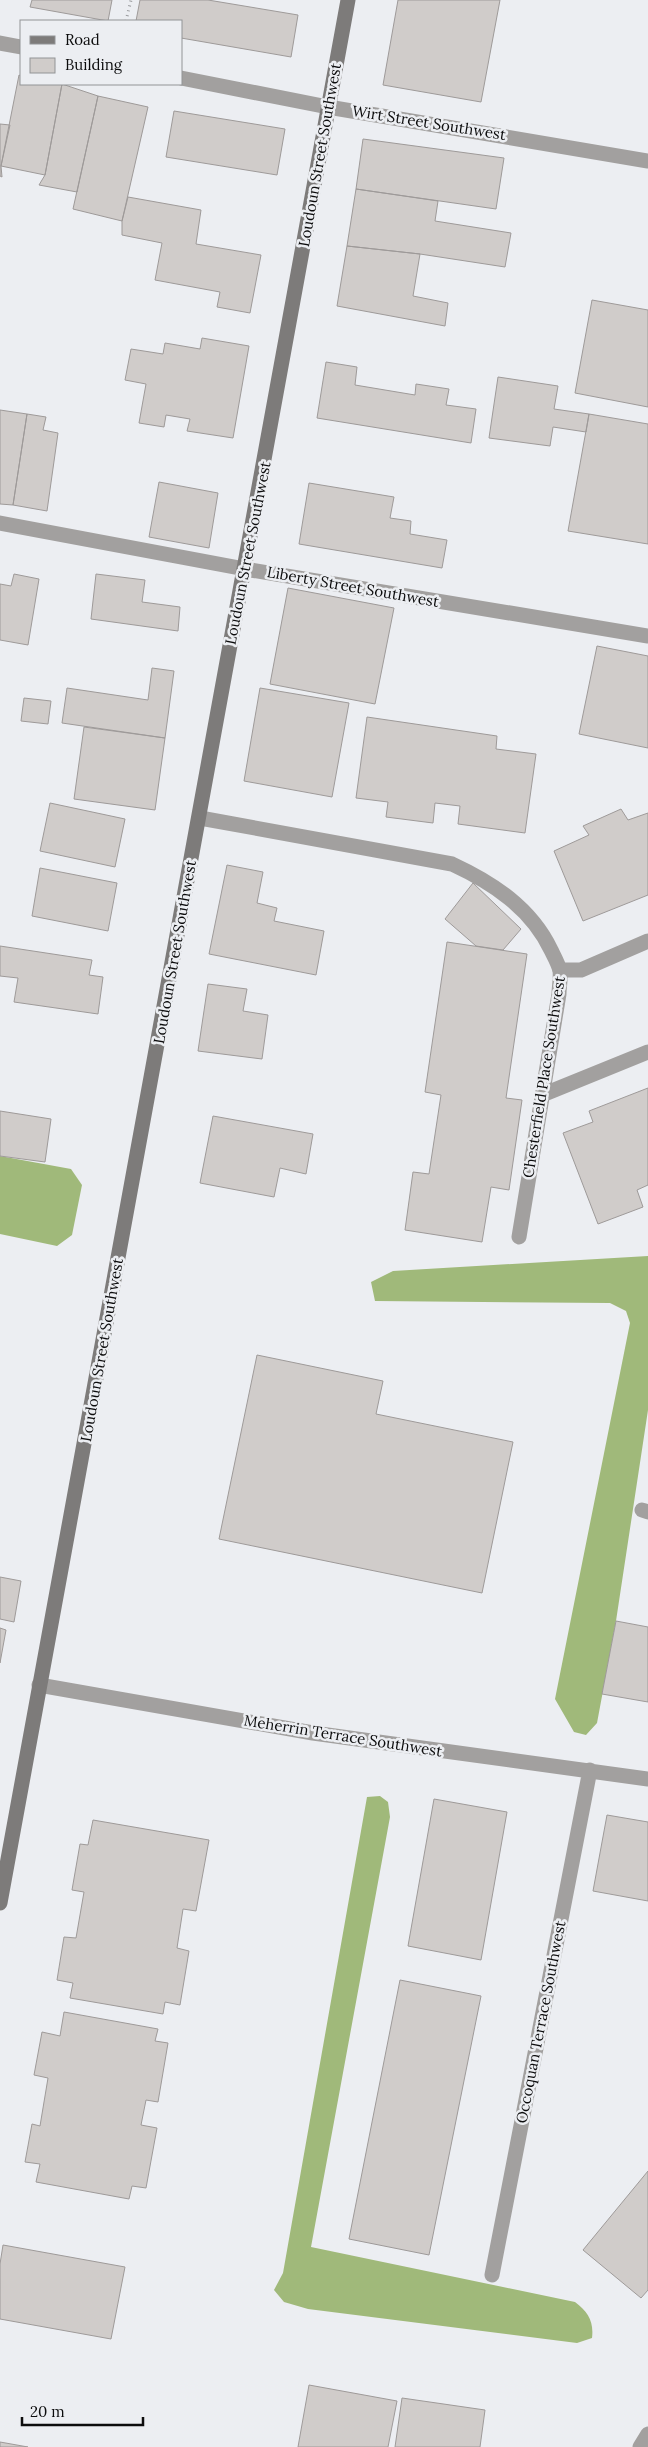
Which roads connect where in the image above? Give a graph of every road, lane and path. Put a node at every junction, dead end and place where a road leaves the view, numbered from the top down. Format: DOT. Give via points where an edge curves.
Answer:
graph roads {
  1 [pos="131,0"];
  2 [pos="348,0"];
  3 [pos="126,20"];
  4 [pos="0,43"];
  5 [pos="20,47"];
  6 [pos="182,78"];
  7 [pos="328,107"];
  8 [pos="648,161"];
  9 [pos="0,523"];
  10 [pos="245,569"];
  11 [pos="648,636"];
  12 [pos="200,818"];
  13 [pos="648,941"];
  14 [pos="560,970"];
  15 [pos="648,1052"];
  16 [pos="542,1096"];
  17 [pos="519,1237"];
  18 [pos="39,1685"];
  19 [pos="590,1770"];
  20 [pos="648,1779"];
  21 [pos="0,1903"];
  22 [pos="492,2275"];
  23 [pos="648,2434"];
  24 [pos="640,2447"];
  1 -- 3 [label="path"];
  2 -- 7 [label="main road, Loudoun Street Southwest"];
  4 -- 5 [label="street"];
  6 -- 7 [label="street, Wirt Street Southwest"];
  7 -- 8 [label="street, Wirt Street Southwest"];
  7 -- 10 [label="main road, Loudoun Street Southwest"];
  9 -- 10 [label="street, Liberty Street Southwest"];
  10 -- 11 [label="street, Liberty Street Southwest"];
  10 -- 12 [label="main road, Loudoun Street Southwest"];
  12 -- 14 [label="street, Chesterfield Place Southwest" via="452,864 501,890 525,912 545,938"];
  12 -- 18 [label="main road, Loudoun Street Southwest"];
  13 -- 14 [label="street" via="581,970"];
  14 -- 16 [label="street, Chesterfield Place Southwest"];
  15 -- 16 [label="street"];
  16 -- 17 [label="street, Chesterfield Place Southwest"];
  18 -- 19 [label="street, Meherrin Terrace Southwest" via="313,1733"];
  18 -- 21 [label="main road, Loudoun Street Southwest"];
  19 -- 20 [label="street, Meherrin Terrace Southwest"];
  19 -- 22 [label="street, Occoquan Terrace Southwest"];
  23 -- 24 [label="street"];
}
